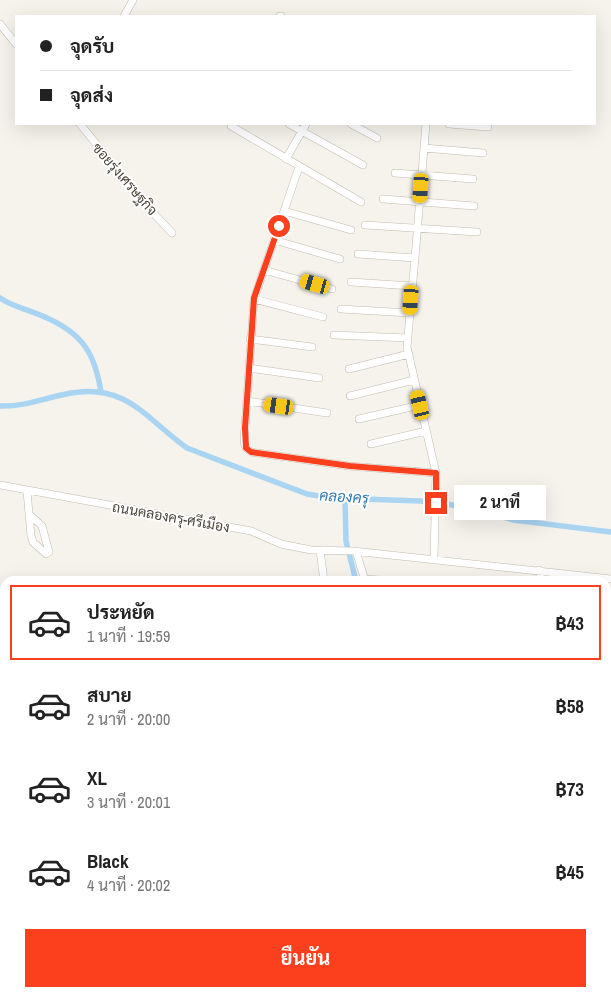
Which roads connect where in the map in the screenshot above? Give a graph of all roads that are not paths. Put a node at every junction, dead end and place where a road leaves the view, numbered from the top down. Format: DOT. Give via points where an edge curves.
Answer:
graph roads {
  1 [pos="133,0"];
  2 [pos="125,15"];
  3 [pos="0,24"];
  4 [pos="15,43"];
  5 [pos="81,125"];
  6 [pos="291,125"];
  7 [pos="305,125"];
  8 [pos="353,125"];
  9 [pos="426,125"];
  10 [pos="462,125"];
  11 [pos="231,126"];
  12 [pos="488,127"];
  13 [pos="302,131"];
  14 [pos="377,138"];
  15 [pos="424,148"];
  16 [pos="483,154"];
  17 [pos="286,159"];
  18 [pos="363,165"];
  19 [pos="299,167"];
  20 [pos="395,174"];
  21 [pos="421,176"];
  22 [pos="473,179"];
  23 [pos="383,199"];
  24 [pos="361,202"];
  25 [pos="420,202"];
  26 [pos="474,206"];
  27 [pos="284,211"];
  28 [pos="366,225"];
  29 [pos="418,228"];
  30 [pos="351,230"];
  31 [pos="477,232"];
  32 [pos="172,233"];
  33 [pos="274,240"];
  34 [pos="358,254"];
  35 [pos="414,258"];
  36 [pos="340,259"];
  37 [pos="264,270"];
  38 [pos="351,282"];
  39 [pos="412,286"];
  40 [pos="332,289"];
  41 [pos="254,298"];
  42 [pos="341,308"];
  43 [pos="410,313"];
  44 [pos="323,318"];
  45 [pos="334,335"];
  46 [pos="408,338"];
  47 [pos="250,339"];
  48 [pos="312,347"];
  49 [pos="409,354"];
  50 [pos="248,368"];
  51 [pos="349,369"];
  52 [pos="319,378"];
  53 [pos="414,380"];
  54 [pos="350,396"];
  55 [pos="247,401"];
  56 [pos="420,405"];
  57 [pos="327,413"];
  58 [pos="359,420"];
  59 [pos="426,431"];
  60 [pos="371,444"];
  61 [pos="436,473"];
  62 [pos="0,486"];
  63 [pos="27,491"];
  64 [pos="30,516"];
  65 [pos="320,550"];
  66 [pos="355,551"];
  67 [pos="434,560"];
  68 [pos="539,570"];
  69 [pos="323,576"];
  70 [pos="364,576"];
  71 [pos="540,576"];
  72 [pos="586,576"];
  1 -- 2 [label="street"];
  3 -- 4 [label="street"];
  5 -- 32 [label="street, ซอยรุ่งเศรษฐกิจ"];
  6 -- 13 [label="street"];
  7 -- 13 [label="street"];
  8 -- 14 [label="street"];
  9 -- 15 [label="street"];
  10 -- 12 [label="street"];
  11 -- 17 [label="street"];
  13 -- 17 [label="street"];
  13 -- 18 [label="street"];
  15 -- 16 [label="street"];
  15 -- 21 [label="street"];
  17 -- 19 [label="street"];
  19 -- 24 [label="street"];
  19 -- 27 [label="street"];
  20 -- 21 [label="street"];
  21 -- 22 [label="street"];
  21 -- 25 [label="street"];
  23 -- 25 [label="street"];
  25 -- 26 [label="street"];
  25 -- 29 [label="street"];
  27 -- 30 [label="street"];
  27 -- 33 [label="street"];
  28 -- 29 [label="street"];
  29 -- 31 [label="street"];
  29 -- 35 [label="street"];
  33 -- 36 [label="street"];
  33 -- 37 [label="street"];
  34 -- 35 [label="street"];
  35 -- 39 [label="street"];
  37 -- 40 [label="street"];
  37 -- 41 [label="street"];
  38 -- 39 [label="street"];
  39 -- 43 [label="street"];
  41 -- 44 [label="street"];
  41 -- 47 [label="street"];
  42 -- 43 [label="street"];
  43 -- 46 [label="street"];
  45 -- 46 [label="street"];
  46 -- 49 [label="street"];
  47 -- 48 [label="street"];
  47 -- 50 [label="street"];
  49 -- 51 [label="street"];
  49 -- 53 [label="street"];
  50 -- 52 [label="street"];
  50 -- 55 [label="street"];
  53 -- 54 [label="street"];
  53 -- 56 [label="street"];
  55 -- 57 [label="street"];
  55 -- 61 [label="street" via="244,442 251,452 350,466"];
  56 -- 58 [label="street"];
  56 -- 59 [label="street"];
  59 -- 60 [label="street"];
  59 -- 61 [label="street"];
  61 -- 67 [label="street"];
  62 -- 63 [label="street, ถนนคลองครุ-ศรีเมือง"];
  63 -- 64 [label="street"];
  63 -- 65 [label="street, ถนนคลองครุ-ศรีเมือง" via="251,531 281,544"];
  64 -- 64 [label="street" via="42,526 49,552 46,554 33,542"];
  65 -- 66 [label="street, ถนนคลองครุ-ศรีเมือง"];
  65 -- 69 [label="street"];
  66 -- 67 [label="street, ถนนคลองครุ-ศรีเมือง"];
  66 -- 70 [label="street"];
  67 -- 68 [label="street, ถนนคลองครุ-ศรีเมือง"];
  68 -- 71 [label="street"];
  68 -- 72 [label="street, ถนนคลองครุ-ศรีเมือง"];
}
